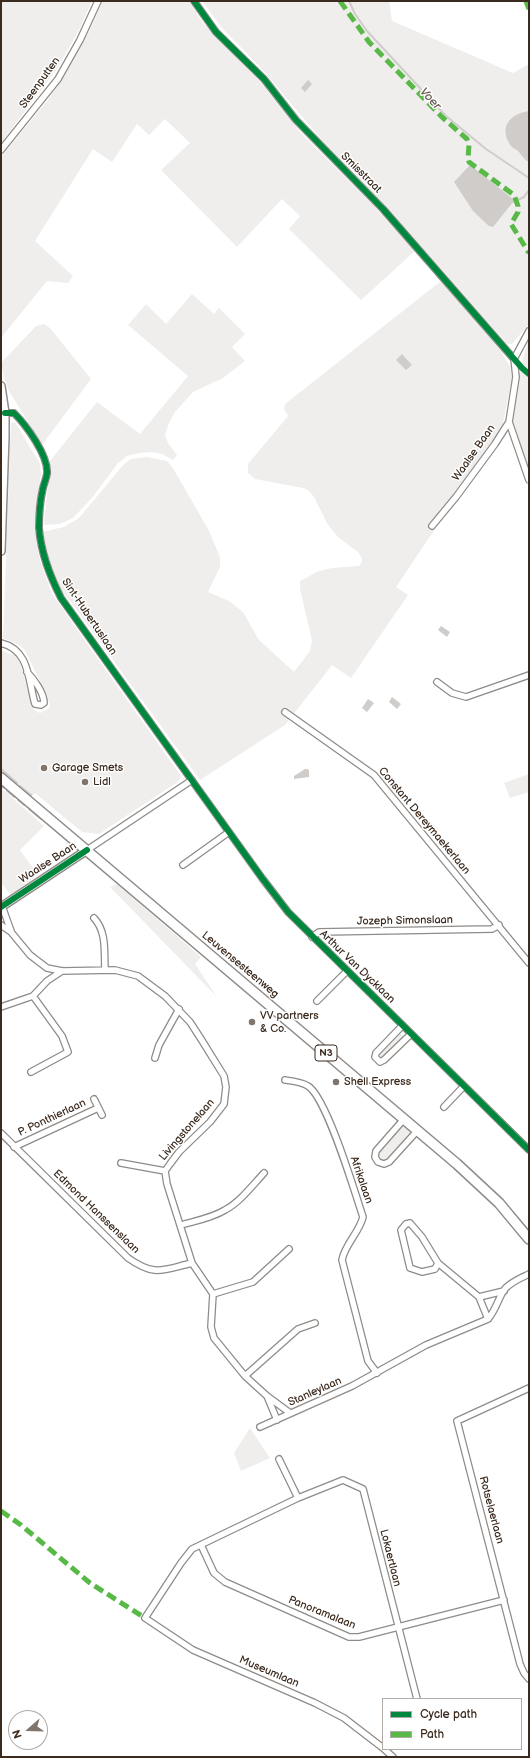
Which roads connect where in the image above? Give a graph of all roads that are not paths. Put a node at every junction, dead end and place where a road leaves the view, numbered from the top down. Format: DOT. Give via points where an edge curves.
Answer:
graph roads {
  1 [pos="98,1"];
  2 [pos="194,1"];
  3 [pos="1,150"];
  4 [pos="529,331"];
  5 [pos="514,360"];
  6 [pos="1,386"];
  7 [pos="5,413"];
  8 [pos="509,422"];
  9 [pos="529,480"];
  10 [pos="432,526"];
  11 [pos="1,540"];
  12 [pos="1,551"];
  13 [pos="1,643"];
  14 [pos="27,672"];
  15 [pos="529,675"];
  16 [pos="437,682"];
  17 [pos="285,712"];
  18 [pos="1,778"];
  19 [pos="192,780"];
  20 [pos="229,832"];
  21 [pos="87,850"];
  22 [pos="183,865"];
  23 [pos="2,907"];
  24 [pos="94,918"];
  25 [pos="1,925"];
  26 [pos="499,925"];
  27 [pos="11,932"];
  28 [pos="312,937"];
  29 [pos="529,963"];
  30 [pos="47,968"];
  31 [pos="105,970"];
  32 [pos="62,971"];
  33 [pos="346,971"];
  34 [pos="47,981"];
  35 [pos="33,996"];
  36 [pos="317,1001"];
  37 [pos="1,1007"];
  38 [pos="178,1009"];
  39 [pos="402,1026"];
  40 [pos="411,1034"];
  41 [pos="155,1058"];
  42 [pos="31,1072"];
  43 [pos="285,1080"];
  44 [pos="464,1086"];
  45 [pos="94,1100"];
  46 [pos="444,1107"];
  47 [pos="98,1108"];
  48 [pos="102,1115"];
  49 [pos="404,1119"];
  50 [pos="418,1130"];
  51 [pos="1,1133"];
  52 [pos="14,1147"];
  53 [pos="529,1150"];
  54 [pos="121,1164"];
  55 [pos="165,1171"];
  56 [pos="264,1174"];
  57 [pos="181,1226"];
  58 [pos="529,1239"];
  59 [pos="289,1249"];
  60 [pos="192,1263"];
  61 [pos="438,1263"];
  62 [pos="529,1274"];
  63 [pos="504,1291"];
  64 [pos="213,1294"];
  65 [pos="479,1297"];
  66 [pos="488,1318"];
  67 [pos="315,1323"];
  68 [pos="376,1373"];
  69 [pos="245,1376"];
  70 [pos="529,1388"];
  71 [pos="267,1396"];
  72 [pos="290,1414"];
  73 [pos="277,1420"];
  74 [pos="260,1427"];
  75 [pos="279,1459"];
  76 [pos="298,1498"];
  77 [pos="201,1545"];
  78 [pos="504,1600"];
  79 [pos="145,1618"];
  80 [pos="397,1626"];
  81 [pos="529,1679"];
  82 [pos="417,1698"];
  83 [pos="382,1747"];
  84 [pos="385,1750"];
  85 [pos="393,1757"];
  1 -- 3 [label="street, Steenputten" via="58,79"];
  2 -- 5 [label="street, Smisstraat" via="216,32 264,79 296,120 383,209"];
  4 -- 5 [label="street"];
  5 -- 8 [label="street, Waalse Baan" via="516,377"];
  6 -- 7 [label="street"];
  7 -- 11 [label="street"];
  7 -- 19 [label="street, Sint-Hubertuslaan" via="14,413 22,421 46,463 47,475 39,510 39,528 44,560 61,598"];
  8 -- 9 [label="street"];
  8 -- 10 [label="street, Waalse Baan" via="469,480"];
  11 -- 12 [label="street"];
  13 -- 14 [label="street" via="12,646 19,652"];
  14 -- 14 [label="street" via="35,704 41,705 44,699"];
  15 -- 16 [label="street" via="466,697 452,693"];
  17 -- 26 [label="street, Constant Dereymaekerlaan" via="374,775"];
  18 -- 21 [label="main road, Leuvensesteenweg / N3"];
  19 -- 20 [label="street, Arthur Van Dycklaan"];
  19 -- 21 [label="street, Waalse Baan"];
  20 -- 22 [label="street"];
  20 -- 28 [label="street, Arthur Van Dycklaan" via="279,900"];
  21 -- 23 [label="street, Waalse Baan"];
  21 -- 49 [label="main road, Leuvensesteenweg / N3"];
  23 -- 27 [label="street, Livingstonelaan"];
  24 -- 31 [label="street" via="104,932"];
  25 -- 27 [label="street, Livingstonelaan"];
  26 -- 28 [label="street, Jozeph Simonslaan" via="492,930 319,932"];
  26 -- 29 [label="street, Constant Dereymaekerlaan"];
  27 -- 30 [label="street, Livingstonelaan" via="30,956"];
  28 -- 33 [label="street, Arthur Van Dycklaan"];
  30 -- 32 [label="street, Livingstonelaan"];
  30 -- 34 [label="street"];
  31 -- 32 [label="street, Livingstonelaan"];
  31 -- 38 [label="street, Livingstonelaan" via="138,976"];
  32 -- 34 [label="street"];
  33 -- 36 [label="street"];
  33 -- 39 [label="street, Arthur Van Dycklaan"];
  34 -- 35 [label="street"];
  35 -- 37 [label="street"];
  35 -- 42 [label="street" via="62,1036 68,1052"];
  38 -- 41 [label="street"];
  38 -- 55 [label="street, Livingstonelaan" via="219,1066 226,1087 224,1104 210,1122 179,1152"];
  39 -- 40 [label="street, Arthur Van Dycklaan"];
  39 -- 40 [label="street" via="376,1053 377,1060 384,1060"];
  40 -- 44 [label="street, Arthur Van Dycklaan"];
  43 -- 68 [label="street, Afrikalaan" via="296,1081 309,1087 324,1108 363,1217 361,1226 344,1250 342,1260 368,1361"];
  44 -- 46 [label="street"];
  44 -- 53 [label="street, Arthur Van Dycklaan"];
  45 -- 47 [label="street, P. Ponthierlaan"];
  47 -- 48 [label="street, P. Ponthierlaan"];
  47 -- 52 [label="street, P. Ponthierlaan"];
  49 -- 50 [label="main road, Leuvensesteenweg / N3"];
  49 -- 50 [label="street" via="376,1152 378,1162 389,1162"];
  50 -- 58 [label="main road, Leuvensesteenweg / N3" via="485,1188"];
  51 -- 52 [label="street, Edmond Hanssenslaan"];
  52 -- 60 [label="street, Edmond Hanssenslaan" via="128,1258 141,1267 158,1271"];
  54 -- 55 [label="street"];
  55 -- 57 [label="street, Livingstonelaan"];
  56 -- 57 [label="street" via="225,1210"];
  57 -- 60 [label="street, Livingstonelaan"];
  59 -- 64 [label="street" via="253,1282"];
  60 -- 64 [label="street, Livingstonelaan"];
  61 -- 61 [label="street" via="422,1237 410,1223 406,1224 401,1230 410,1268 422,1272 435,1269"];
  61 -- 65 [label="street"];
  62 -- 63 [label="street" via="513,1282"];
  63 -- 65 [label="street"];
  63 -- 66 [label="street"];
  64 -- 69 [label="street" via="211,1328 214,1338"];
  65 -- 66 [label="street"];
  66 -- 68 [label="street, Stanleylaan" via="426,1345"];
  67 -- 69 [label="street" via="298,1329"];
  68 -- 72 [label="street, Stanleylaan"];
  69 -- 71 [label="street"];
  70 -- 78 [label="street, Rotselaerlaan" via="457,1421"];
  71 -- 72 [label="street"];
  71 -- 73 [label="street"];
  72 -- 73 [label="street, Stanleylaan"];
  73 -- 74 [label="street, Stanleylaan"];
  75 -- 76 [label="street"];
  76 -- 77 [label="street, Lokaertlaan"];
  76 -- 80 [label="street, Lokaertlaan" via="343,1480 363,1488"];
  77 -- 79 [label="street, Lokaertlaan" via="192,1550 181,1563"];
  77 -- 80 [label="street, Panoramalaan" via="214,1573 225,1582 349,1637 358,1637"];
  78 -- 80 [label="street, Panoramalaan"];
  78 -- 81 [label="street, Rotselaerlaan" via="520,1664"];
  79 -- 83 [label="street, Museumlaan" via="193,1650 344,1718"];
  80 -- 82 [label="street, Lokaertlaan"];
  84 -- 85 [label="street, Museumlaan"];
}
